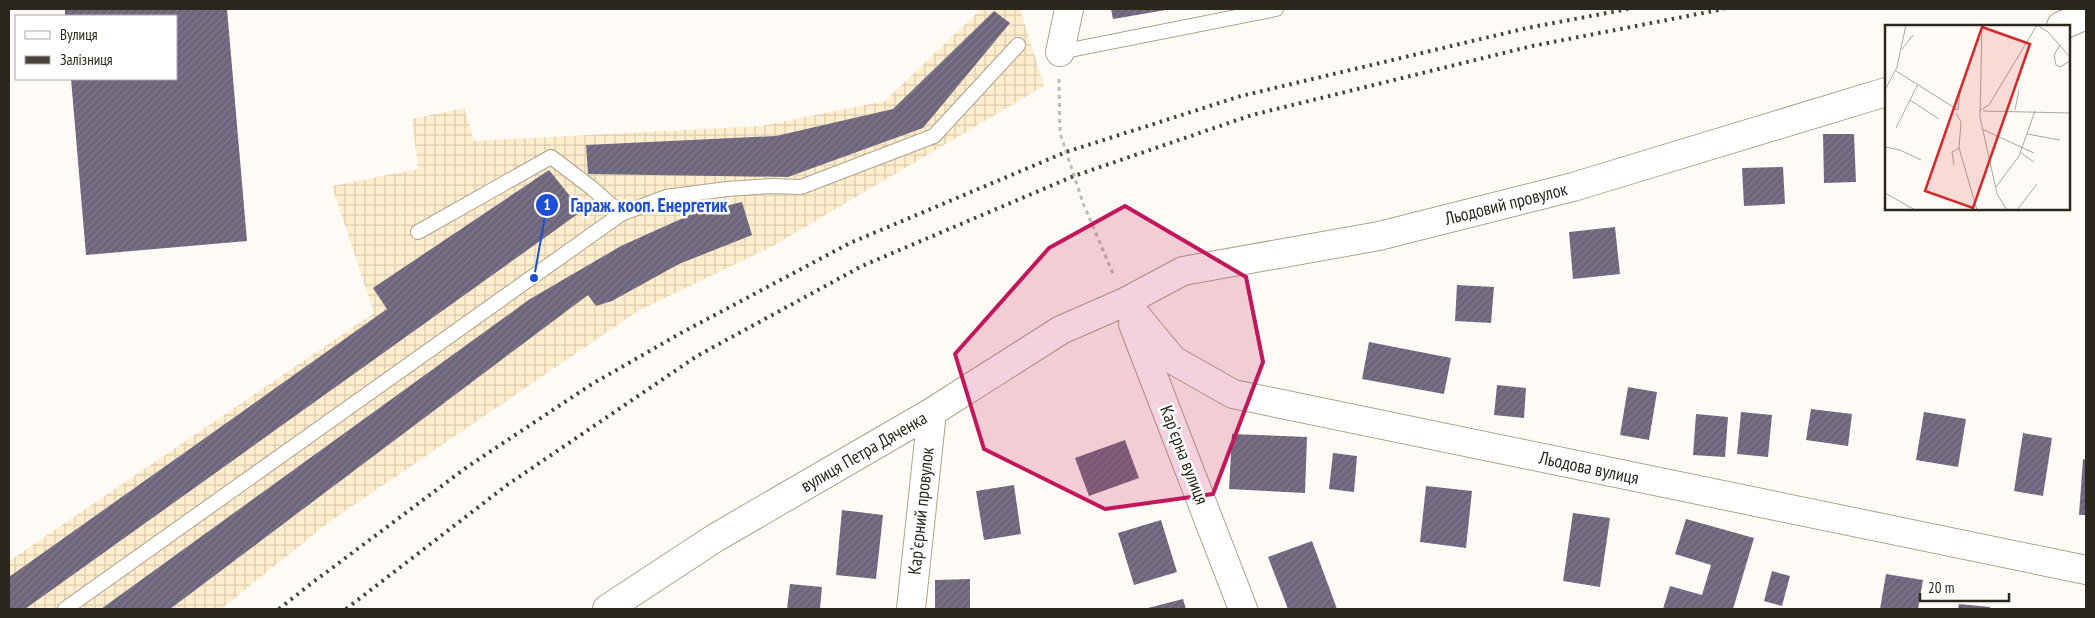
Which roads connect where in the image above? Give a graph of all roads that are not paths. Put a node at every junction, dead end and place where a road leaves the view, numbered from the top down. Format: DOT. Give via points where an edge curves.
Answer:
graph roads {
  1 [pos="1069,9"];
  2 [pos="1276,9"];
  3 [pos="2086,15"];
  4 [pos="2063,25"];
  5 [pos="1018,45"];
  6 [pos="1060,52"];
  7 [pos="1885,92"];
  8 [pos="621,214"];
  9 [pos="418,232"];
  10 [pos="1125,302"];
  11 [pos="932,412"];
  12 [pos="2086,570"];
  13 [pos="65,609"];
  14 [pos="606,609"];
  15 [pos="911,609"];
  16 [pos="1244,609"];
  1 -- 6 [label="street"];
  2 -- 6 [label="lane"];
  3 -- 4 [label="street"];
  5 -- 8 [label="lane" via="934,136 801,188 770,186 666,197"];
  7 -- 10 [label="street, Льодовий провулок" via="1572,187 1380,236 1183,271"];
  8 -- 9 [label="lane" via="551,156"];
  8 -- 13 [label="lane"];
  10 -- 11 [label="street, вулиця Петра Дяченка" via="1061,330"];
  10 -- 12 [label="street, Льодова вулиця" via="1173,360 1233,394"];
  10 -- 16 [label="street, Карʼєрна вулиця"];
  11 -- 14 [label="street, вулиця Петра Дяченка" via="716,538"];
  11 -- 15 [label="street, Карʼєрний провулок"];
}
